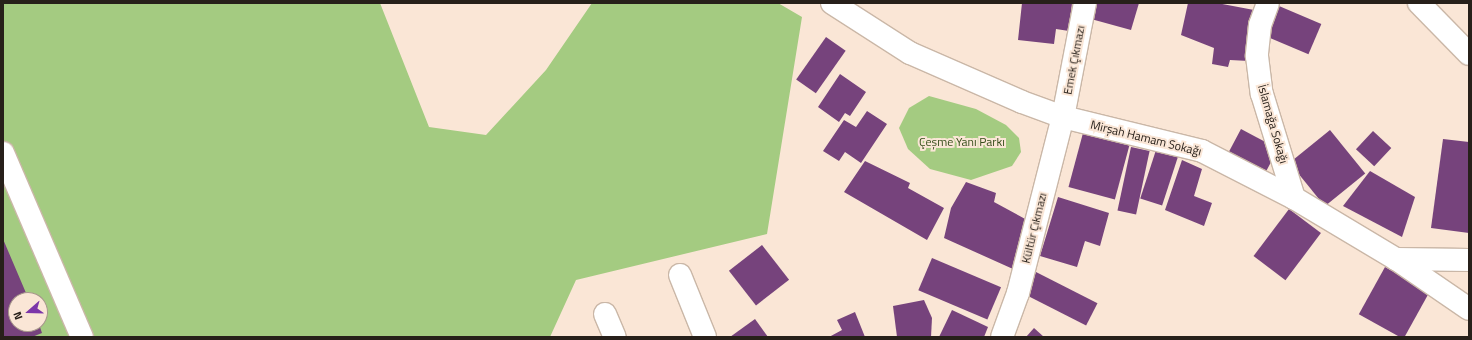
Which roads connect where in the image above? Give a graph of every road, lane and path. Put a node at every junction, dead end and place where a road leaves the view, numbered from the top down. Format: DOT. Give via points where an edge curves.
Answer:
graph roads {
  1 [pos="832,3"];
  2 [pos="1085,3"];
  3 [pos="1268,3"];
  4 [pos="1419,3"];
  5 [pos="1469,54"];
  6 [pos="1062,117"];
  7 [pos="3,153"];
  8 [pos="1294,198"];
  9 [pos="1396,259"];
  10 [pos="1469,260"];
  11 [pos="680,275"];
  12 [pos="1469,309"];
  13 [pos="606,314"];
  14 [pos="82,337"];
  15 [pos="615,337"];
  16 [pos="705,337"];
  17 [pos="1002,337"];
  1 -- 6 [label="street, Mirşah Hamam Sokağı" via="910,53"];
  2 -- 6 [label="street, Emek Çıkmazı"];
  3 -- 8 [label="street, İslamağa Sokağı" via="1260,26 1257,56 1262,94"];
  4 -- 5 [label="street"];
  6 -- 8 [label="street, Mirşah Hamam Sokağı" via="1202,151"];
  6 -- 17 [label="street, Kültür Çıkmazı" via="1018,293"];
  7 -- 14 [label="street"];
  8 -- 9 [label="street, Mirşah Hamam Sokağı"];
  9 -- 10 [label="street"];
  9 -- 12 [label="street, Mirşah Hamam Sokağı"];
  11 -- 16 [label="street"];
  13 -- 15 [label="street"];
}
